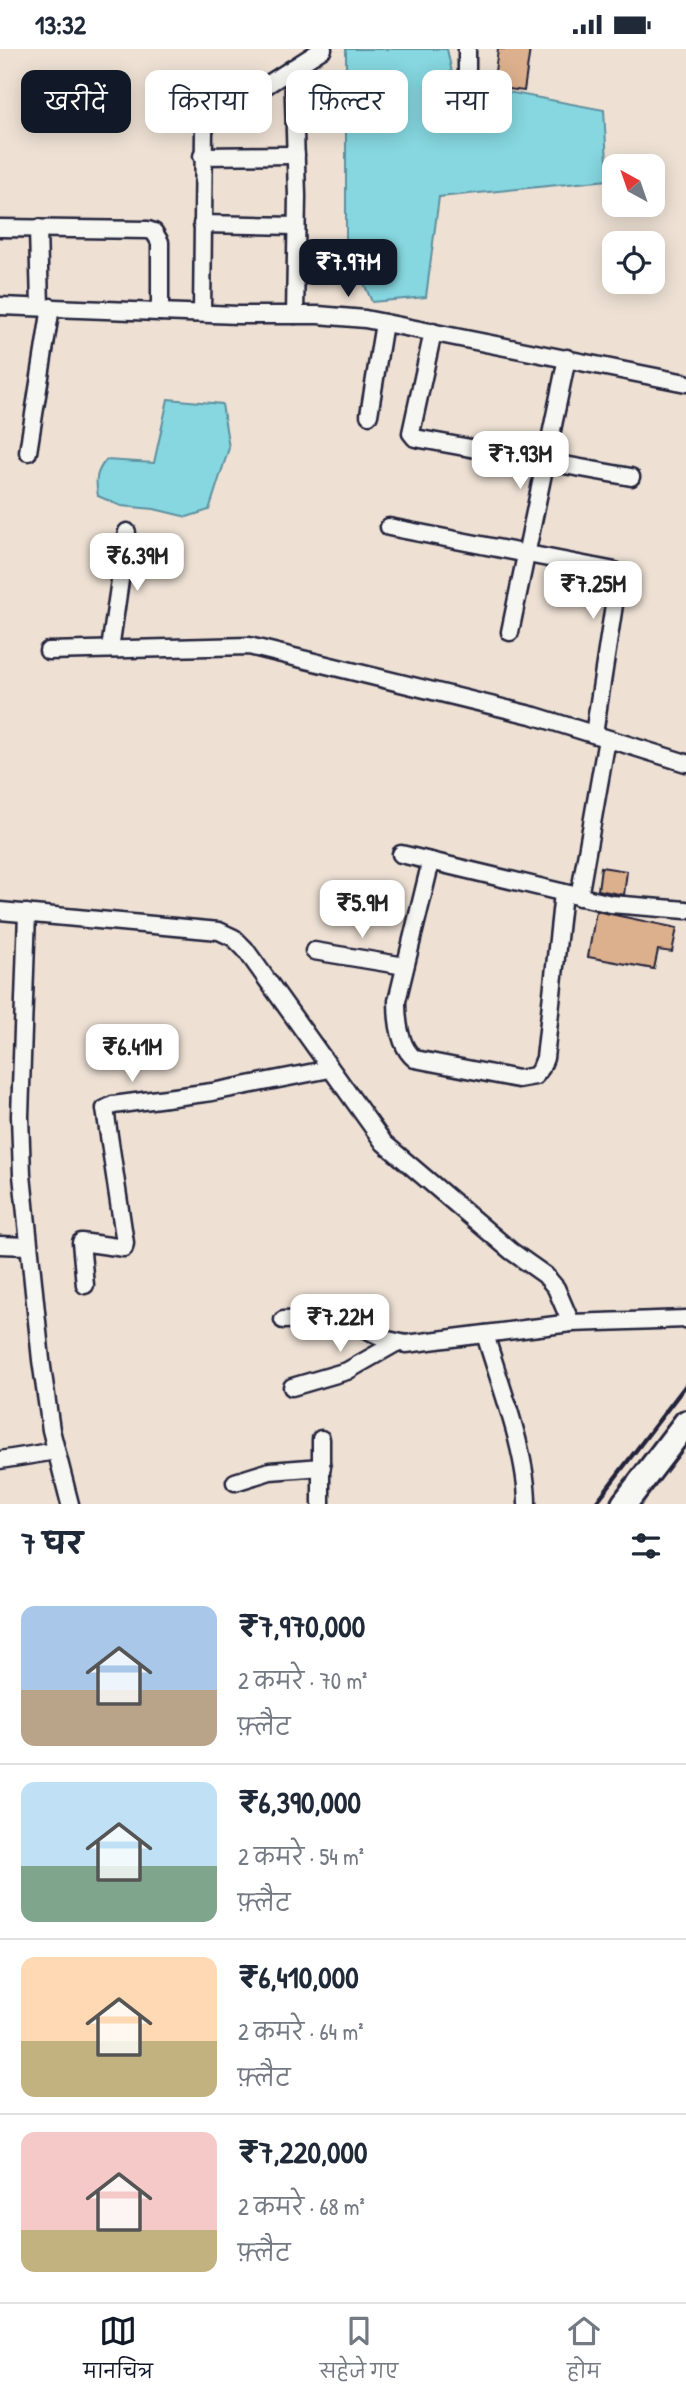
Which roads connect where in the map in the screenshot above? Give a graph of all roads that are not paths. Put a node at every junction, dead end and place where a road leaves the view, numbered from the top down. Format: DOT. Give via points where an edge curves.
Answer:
graph roads {
  1 [pos="323,49"];
  2 [pos="467,49"];
  3 [pos="293,68"];
  4 [pos="467,70"];
  5 [pos="296,155"];
  6 [pos="202,156"];
  7 [pos="202,224"];
  8 [pos="296,226"];
  9 [pos="0,227"];
  10 [pos="38,228"];
  11 [pos="0,306"];
  12 [pos="46,307"];
  13 [pos="160,312"];
  14 [pos="202,313"];
  15 [pos="295,315"];
  16 [pos="384,323"];
  17 [pos="433,332"];
  18 [pos="567,358"];
  19 [pos="686,383"];
  20 [pos="369,415"];
  21 [pos="28,452"];
  22 [pos="545,461"];
  23 [pos="631,477"];
  24 [pos="389,527"];
  25 [pos="127,532"];
  26 [pos="526,554"];
  27 [pos="510,632"];
  28 [pos="110,649"];
  29 [pos="48,651"];
  30 [pos="601,737"];
  31 [pos="686,763"];
  32 [pos="401,854"];
  33 [pos="431,861"];
  34 [pos="571,895"];
  35 [pos="686,910"];
  36 [pos="0,911"];
  37 [pos="27,913"];
  38 [pos="314,951"];
  39 [pos="405,966"];
  40 [pos="330,1069"];
  41 [pos="0,1245"];
  42 [pos="29,1247"];
  43 [pos="85,1285"];
  44 [pos="686,1319"];
  45 [pos="283,1320"];
  46 [pos="571,1323"];
  47 [pos="485,1334"];
  48 [pos="396,1343"];
  49 [pos="292,1387"];
  50 [pos="686,1423"];
  51 [pos="321,1439"];
  52 [pos="56,1451"];
  53 [pos="0,1460"];
  54 [pos="321,1467"];
  55 [pos="235,1482"];
  56 [pos="70,1504"];
  57 [pos="321,1504"];
  58 [pos="527,1504"];
  59 [pos="624,1504"];
  1 -- 3 [label="street"];
  2 -- 4 [label="street"];
  3 -- 5 [label="street"];
  3 -- 6 [label="street" via="209,122 202,136"];
  5 -- 6 [label="street"];
  5 -- 8 [label="street"];
  6 -- 7 [label="street"];
  7 -- 8 [label="street"];
  7 -- 14 [label="street"];
  8 -- 15 [label="street"];
  9 -- 10 [label="street"];
  10 -- 12 [label="street"];
  10 -- 13 [label="street" via="154,232 160,242"];
  11 -- 12 [label="street"];
  12 -- 13 [label="street"];
  12 -- 21 [label="street"];
  13 -- 14 [label="street"];
  14 -- 15 [label="street"];
  15 -- 16 [label="street"];
  16 -- 17 [label="street"];
  16 -- 20 [label="street"];
  17 -- 18 [label="street"];
  17 -- 22 [label="street" via="412,435"];
  18 -- 19 [label="street"];
  18 -- 22 [label="street"];
  22 -- 23 [label="street"];
  22 -- 26 [label="street"];
  24 -- 26 [label="street"];
  25 -- 28 [label="street"];
  26 -- 27 [label="street"];
  26 -- 30 [label="street" via="617,573"];
  28 -- 29 [label="street"];
  28 -- 30 [label="street" via="249,646 535,716"];
  30 -- 31 [label="street"];
  30 -- 34 [label="street"];
  32 -- 33 [label="street"];
  33 -- 34 [label="street"];
  33 -- 39 [label="street"];
  34 -- 35 [label="street" via="611,904"];
  34 -- 39 [label="street" via="544,1058 535,1076 518,1079 410,1056 397,1009"];
  36 -- 37 [label="street"];
  37 -- 40 [label="street" via="227,934 245,949"];
  37 -- 42 [label="street" via="20,1116"];
  38 -- 39 [label="street"];
  40 -- 43 [label="street" via="104,1109 125,1243 124,1248 81,1242"];
  40 -- 46 [label="street" via="384,1143 545,1275"];
  41 -- 42 [label="street"];
  42 -- 52 [label="street"];
  44 -- 46 [label="street"];
  45 -- 48 [label="street" via="342,1318"];
  46 -- 47 [label="street"];
  47 -- 48 [label="street"];
  47 -- 58 [label="street" via="522,1461"];
  48 -- 49 [label="street" via="346,1371"];
  50 -- 59 [label="highway"];
  51 -- 54 [label="street"];
  52 -- 53 [label="street"];
  52 -- 56 [label="street"];
  54 -- 55 [label="street" via="270,1471"];
  54 -- 57 [label="street"];
}
